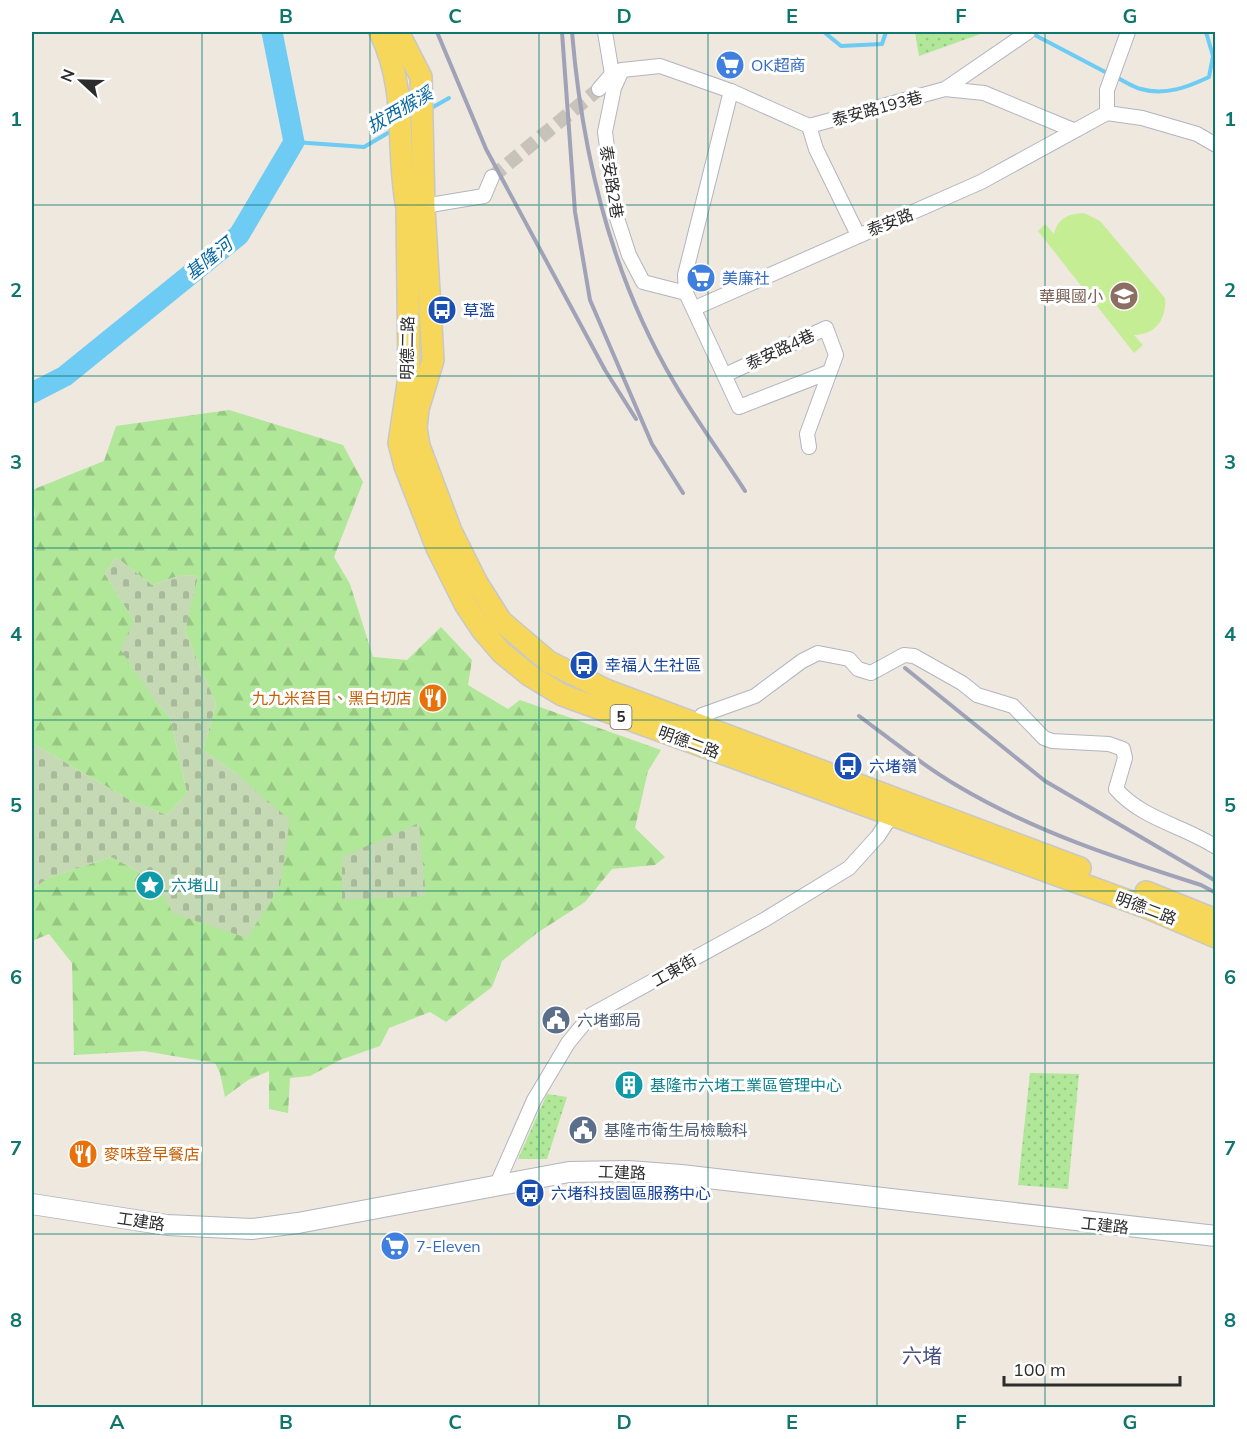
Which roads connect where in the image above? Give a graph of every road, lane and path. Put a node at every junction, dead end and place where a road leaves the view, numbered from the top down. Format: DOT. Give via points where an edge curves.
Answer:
graph roads {
  1 [pos="380,32"];
  2 [pos="398,32"];
  3 [pos="604,32"];
  4 [pos="1128,32"];
  5 [pos="1024,34"];
  6 [pos="617,72"];
  7 [pos="599,89"];
  8 [pos="945,89"];
  9 [pos="731,91"];
  10 [pos="1107,113"];
  11 [pos="809,126"];
  12 [pos="1073,130"];
  13 [pos="1215,145"];
  14 [pos="492,177"];
  15 [pos="416,207"];
  16 [pos="858,235"];
  17 [pos="686,293"];
  18 [pos="695,308"];
  19 [pos="829,372"];
  20 [pos="725,375"];
  21 [pos="809,447"];
  22 [pos="702,716"];
  23 [pos="896,807"];
  24 [pos="1215,848"];
  25 [pos="1215,920"];
  26 [pos="1215,937"];
  27 [pos="497,1184"];
  28 [pos="32,1204"];
  29 [pos="1215,1236"];
  1 -- 15 [label="main road, 明德二路 / 5" via="393,58 399,94 403,183"];
  2 -- 15 [label="main road, 明德二路 / 5" via="421,77 425,174"];
  3 -- 6 [label="street"];
  4 -- 10 [label="street" via="1107,90"];
  5 -- 8 [label="street"];
  6 -- 7 [label="street"];
  6 -- 9 [label="street" via="660,66"];
  6 -- 17 [label="street, 泰安路2巷" via="605,132 616,215 643,282"];
  8 -- 11 [label="street, 泰安路193巷"];
  8 -- 12 [label="street" via="984,93"];
  9 -- 11 [label="street"];
  9 -- 17 [label="street" via="685,275"];
  10 -- 12 [label="street, 泰安路"];
  10 -- 13 [label="street" via="1186,131"];
  11 -- 16 [label="street, 泰安路" via="816,149"];
  12 -- 16 [label="street, 泰安路" via="981,182"];
  14 -- 15 [label="street" via="484,196"];
  15 -- 23 [label="main road, 明德二路 / 5" via="409,377 399,443 437,548 483,631 529,675 562,695"];
  16 -- 18 [label="street"];
  17 -- 18 [label="street"];
  18 -- 20 [label="street"];
  19 -- 20 [label="street" via="739,407"];
  19 -- 20 [label="street, 泰安路4巷" via="836,355 826,328"];
  19 -- 21 [label="street, 泰安路4巷" via="807,434"];
  22 -- 24 [label="street" via="754,696 818,653 849,659 858,669 871,673 904,655 914,656 977,695 1013,706 1044,738 1109,744 1123,749 1125,758 1116,789 1156,819 1198,836"];
  23 -- 25 [label="main road, 明德二路 / 5"];
  23 -- 26 [label="main road, 明德二路 / 5"];
  23 -- 27 [label="street, 工東街" via="878,836 849,868 764,920 591,1015 568,1043 534,1100"];
  27 -- 28 [label="street, 工建路" via="298,1224 252,1229 167,1225"];
  27 -- 29 [label="street, 工建路" via="569,1172 657,1173"];
}
